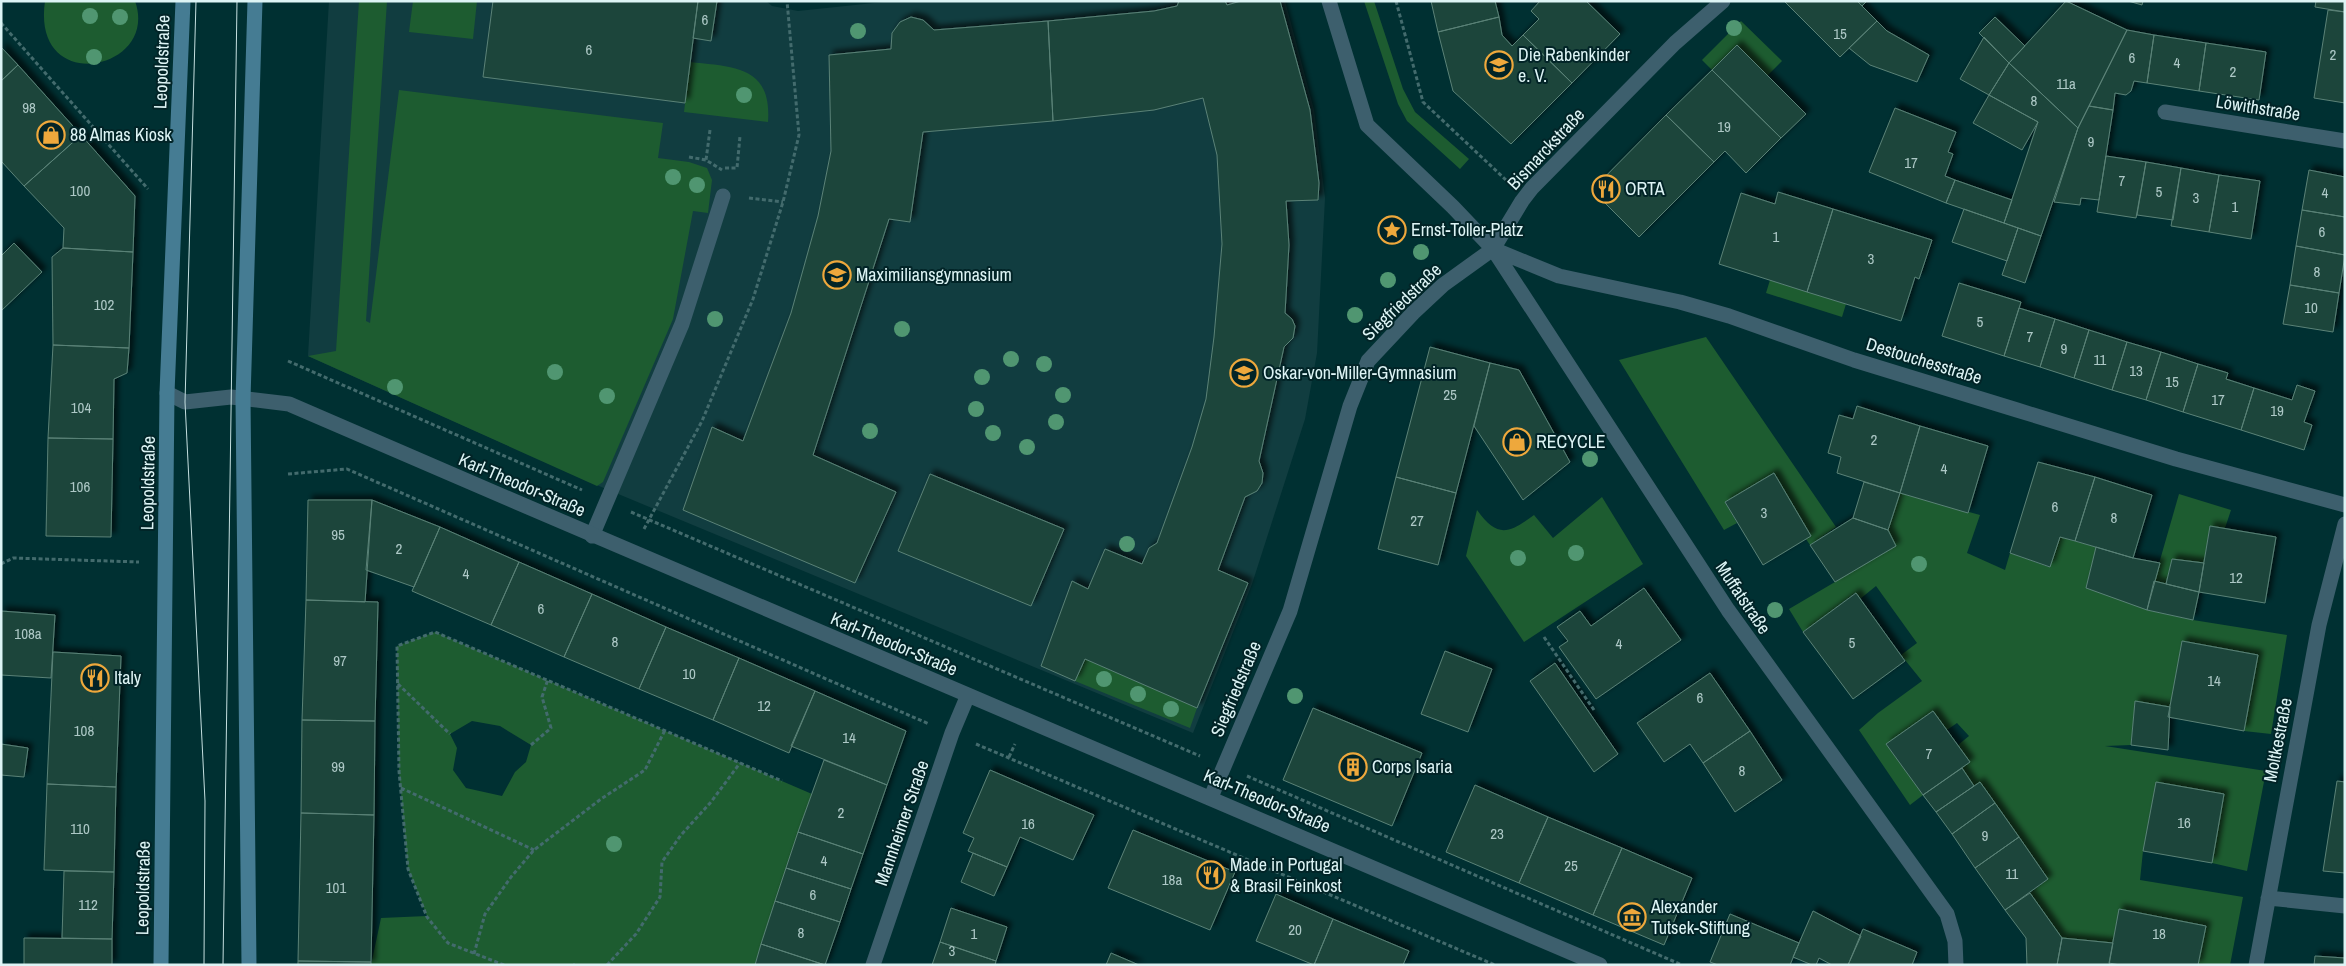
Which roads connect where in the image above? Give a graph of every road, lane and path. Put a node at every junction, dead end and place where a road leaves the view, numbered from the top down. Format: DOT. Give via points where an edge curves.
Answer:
graph roads {
  1 [pos="183,1"];
  2 [pos="255,1"];
  3 [pos="788,1"];
  4 [pos="1329,1"];
  5 [pos="1396,1"];
  6 [pos="1723,1"];
  7 [pos="1,23"];
  8 [pos="2165,112"];
  9 [pos="710,130"];
  10 [pos="740,136"];
  11 [pos="2345,141"];
  12 [pos="689,157"];
  13 [pos="706,160"];
  14 [pos="722,168"];
  15 [pos="150,192"];
  16 [pos="723,196"];
  17 [pos="1522,201"];
  18 [pos="783,202"];
  19 [pos="1494,249"];
  20 [pos="288,361"];
  21 [pos="167,393"];
  22 [pos="243,399"];
  23 [pos="288,474"];
  24 [pos="608,501"];
  25 [pos="2345,505"];
  26 [pos="648,519"];
  27 [pos="2345,524"];
  28 [pos="592,536"];
  29 [pos="634,554"];
  30 [pos="144,562"];
  31 [pos="1,564"];
  32 [pos="1544,637"];
  33 [pos="548,680"];
  34 [pos="397,684"];
  35 [pos="968,695"];
  36 [pos="1594,710"];
  37 [pos="665,730"];
  38 [pos="450,734"];
  39 [pos="952,734"];
  40 [pos="531,745"];
  41 [pos="740,763"];
  42 [pos="1224,766"];
  43 [pos="782,781"];
  44 [pos="401,788"];
  45 [pos="1211,797"];
  46 [pos="534,850"];
  47 [pos="2268,898"];
  48 [pos="2345,906"];
  49 [pos="474,954"];
  50 [pos="161,965"];
  51 [pos="249,965"];
  52 [pos="504,965"];
  53 [pos="607,965"];
  54 [pos="873,965"];
  55 [pos="1496,965"];
  56 [pos="1600,965"];
  57 [pos="1682,965"];
  58 [pos="1956,965"];
  59 [pos="2256,965"];
  1 -- 21 [label="main road, Leopoldstraße"];
  2 -- 22 [label="main road"];
  3 -- 18 [label="path" via="799,135"];
  4 -- 19 [label="street" via="1367,125"];
  5 -- 17 [label="path" via="1423,102 1501,174"];
  6 -- 17 [label="street, Bismarckstraße" via="1675,43"];
  7 -- 15 [label="path"];
  8 -- 11 [label="street, Löwithstraße"];
  9 -- 13 [label="path"];
  10 -- 14 [label="path" via="737,168"];
  12 -- 13 [label="path"];
  13 -- 14 [label="path"];
  14 -- 16 [label="path"];
  16 -- 18 [label="path"];
  16 -- 24 [label="street" via="682,324"];
  17 -- 19 [label="street, Bismarckstraße"];
  18 -- 26 [label="path" via="753,299 702,421"];
  19 -- 25 [label="street, Destouchesstraße" via="1559,276 1729,316 1854,360 2176,459"];
  19 -- 42 [label="street, Siegfriedstraße" via="1443,285 1368,362 1350,406 1290,611"];
  19 -- 58 [label="street, Muffatstraße" via="1728,610 1947,914 1955,940"];
  20 -- 24 [label="path"];
  21 -- 22 [label="street, Karl-Theodor-Straße" via="185,402 231,397"];
  21 -- 50 [label="main road, Leopoldstraße"];
  22 -- 28 [label="street, Karl-Theodor-Straße" via="288,404"];
  22 -- 51 [label="main road"];
  23 -- 39 [label="path" via="347,469"];
  24 -- 26 [label="path"];
  24 -- 28 [label="street"];
  26 -- 29 [label="path"];
  26 -- 42 [label="path"];
  27 -- 47 [label="street, Moltkestraße" via="2319,625"];
  28 -- 29 [label="street, Karl-Theodor-Straße"];
  29 -- 35 [label="street, Karl-Theodor-Straße"];
  30 -- 31 [label="path" via="13,558"];
  32 -- 36 [label="path"];
  33 -- 34 [label="path" via="435,632 397,646"];
  33 -- 37 [label="path"];
  33 -- 40 [label="path" via="542,697 551,728"];
  34 -- 38 [label="path"];
  34 -- 44 [label="path"];
  35 -- 39 [label="street, Mannheimer Straße"];
  35 -- 45 [label="street, Karl-Theodor-Straße"];
  37 -- 41 [label="path"];
  37 -- 46 [label="path" via="645,770"];
  39 -- 54 [label="street, Mannheimer Straße"];
  39 -- 55 [label="path"];
  41 -- 43 [label="path"];
  41 -- 53 [label="path" via="662,862 660,897 636,934"];
  42 -- 45 [label="street, Siegfriedstraße"];
  42 -- 57 [label="path"];
  44 -- 46 [label="path"];
  44 -- 49 [label="path" via="408,869 427,917 448,943"];
  45 -- 56 [label="street, Karl-Theodor-Straße"];
  46 -- 49 [label="path" via="485,914"];
  47 -- 48 [label="street"];
  47 -- 59 [label="street, Moltkestraße"];
  49 -- 52 [label="path"];
}
